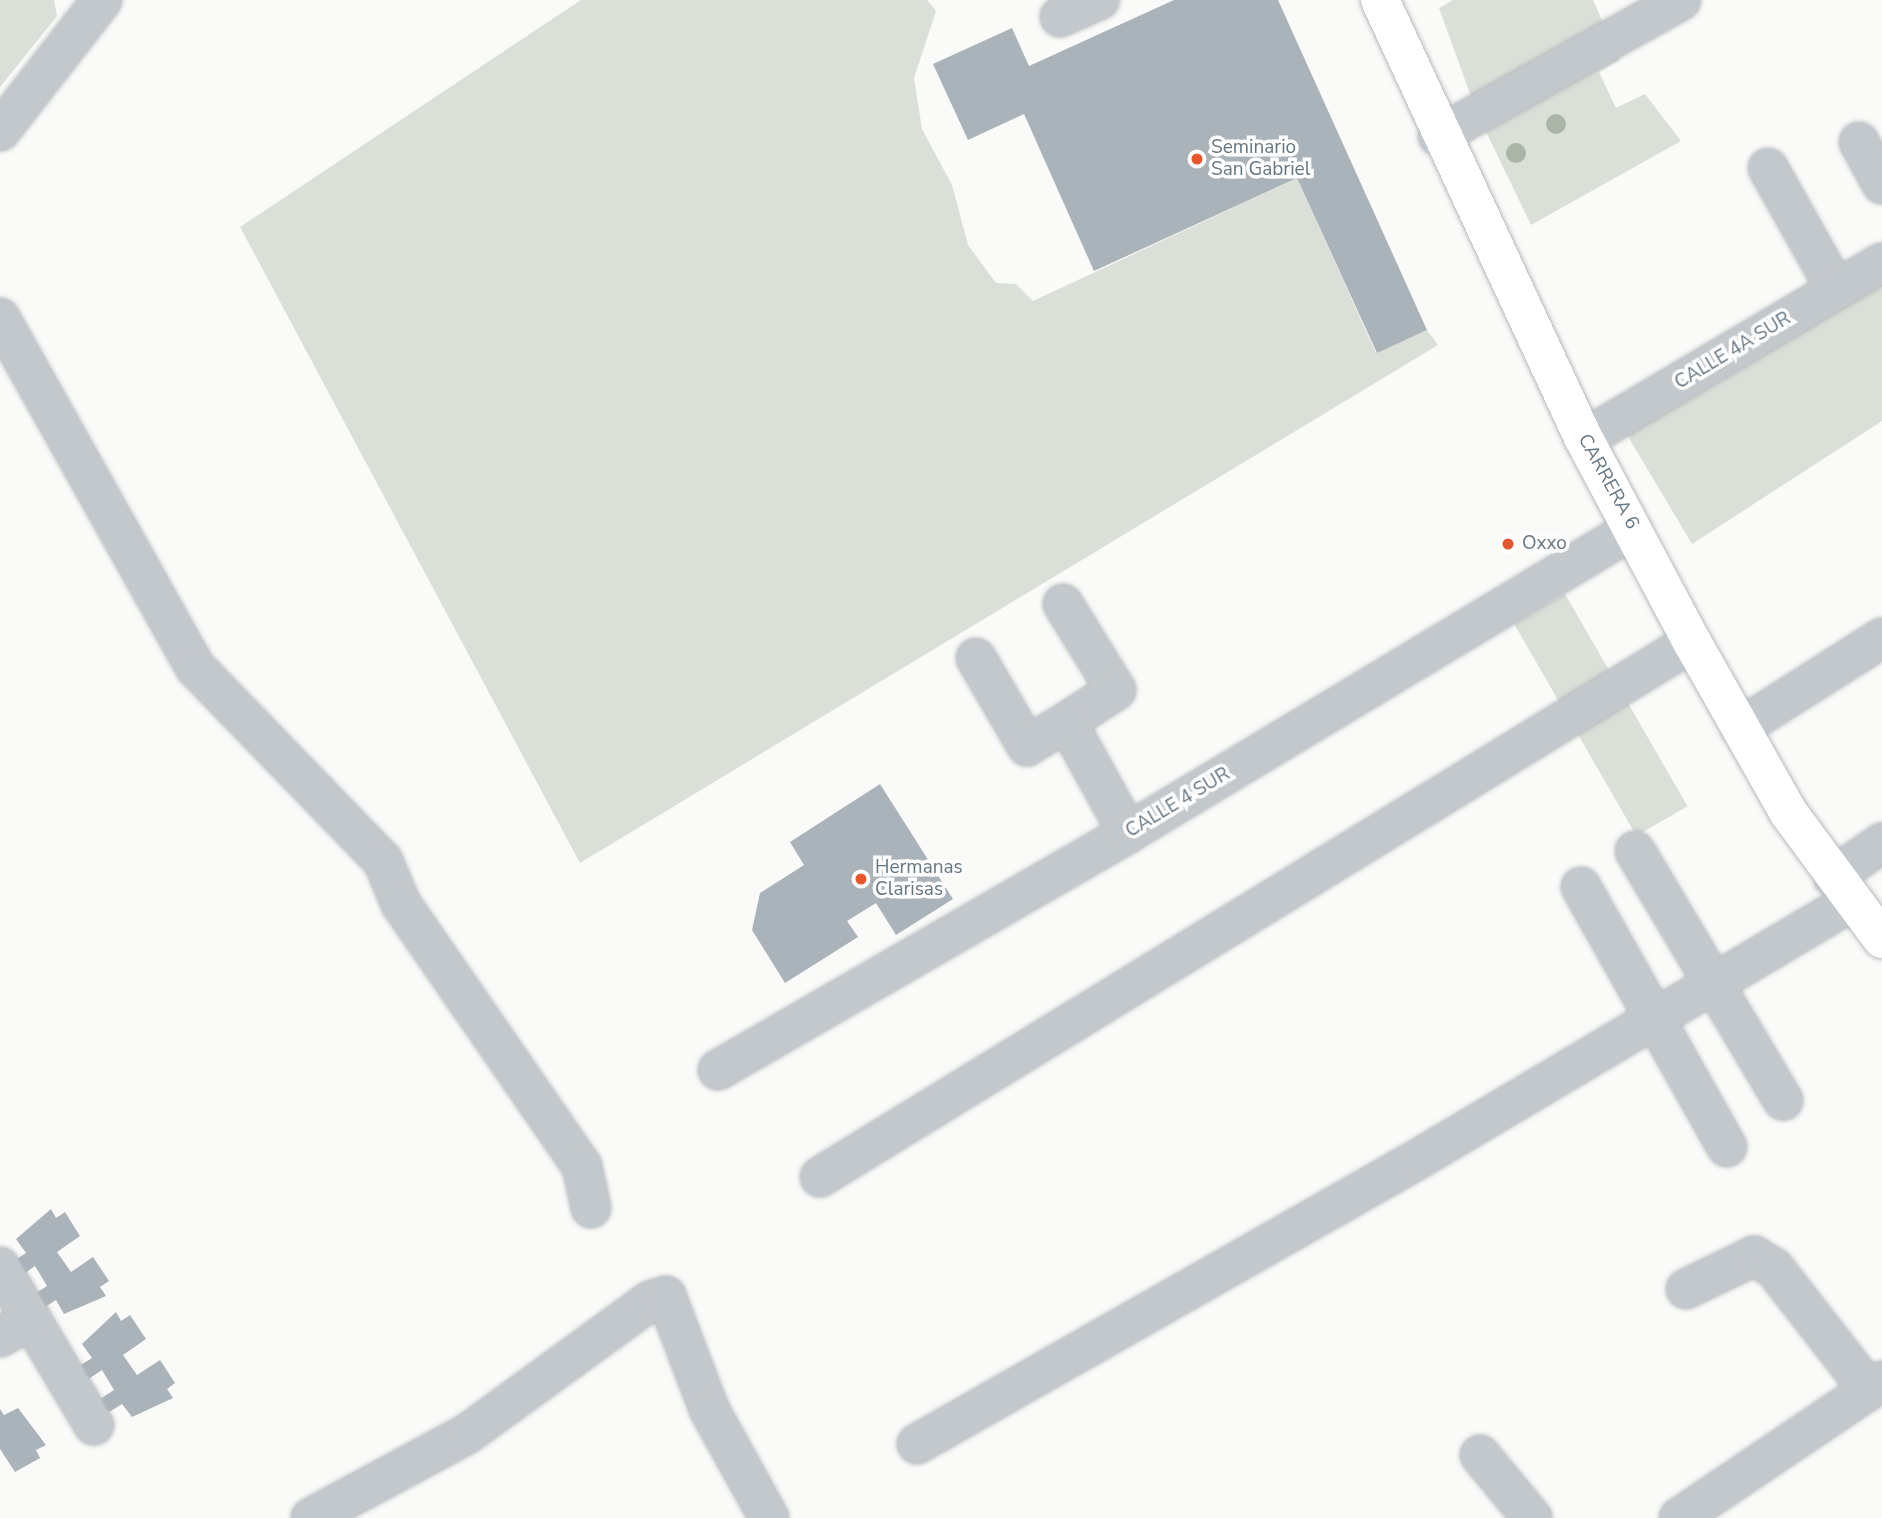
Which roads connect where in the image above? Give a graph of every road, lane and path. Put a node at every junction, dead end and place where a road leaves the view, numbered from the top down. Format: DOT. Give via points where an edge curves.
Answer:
graph roads {
  1 [pos="102,0"];
  2 [pos="1099,0"];
  3 [pos="1381,0"];
  4 [pos="1681,0"];
  5 [pos="1060,17"];
  6 [pos="0,131"];
  7 [pos="1438,136"];
  8 [pos="1859,142"];
  9 [pos="1768,168"];
  10 [pos="1882,184"];
  11 [pos="1882,263"];
  12 [pos="1836,289"];
  13 [pos="0,318"];
  14 [pos="1584,439"];
  15 [pos="1633,529"];
  16 [pos="1063,604"];
  17 [pos="1882,638"];
  18 [pos="1692,642"];
  19 [pos="976,658"];
  20 [pos="1067,722"];
  21 [pos="1741,728"];
  22 [pos="1128,833"];
  23 [pos="1882,843"];
  24 [pos="1635,851"];
  25 [pos="1581,887"];
  26 [pos="1842,889"];
  27 [pos="1882,939"];
  28 [pos="1714,985"];
  29 [pos="1651,1022"];
  30 [pos="718,1070"];
  31 [pos="1783,1100"];
  32 [pos="1727,1147"];
  33 [pos="820,1177"];
  34 [pos="591,1208"];
  35 [pos="0,1267"];
  36 [pos="1686,1289"];
  37 [pos="15,1328"];
  38 [pos="1875,1385"];
  39 [pos="94,1425"];
  40 [pos="917,1444"];
  41 [pos="1480,1455"];
  42 [pos="311,1518"];
  43 [pos="769,1518"];
  44 [pos="1532,1518"];
  45 [pos="1679,1518"];
  1 -- 6 [label="street"];
  2 -- 5 [label="street"];
  3 -- 7 [label="main road, CARRERA 6"];
  4 -- 7 [label="street"];
  7 -- 14 [label="main road, CARRERA 6"];
  8 -- 10 [label="street"];
  9 -- 12 [label="street"];
  11 -- 12 [label="street, CALLE 4A SUR"];
  12 -- 14 [label="street, CALLE 4A SUR"];
  13 -- 34 [label="street" via="195,667 383,860 401,904 582,1167"];
  14 -- 15 [label="main road, CARRERA 6"];
  15 -- 18 [label="main road, CARRERA 6"];
  15 -- 22 [label="street, CALLE 4 SUR"];
  16 -- 20 [label="street" via="1116,690"];
  17 -- 21 [label="street"];
  18 -- 21 [label="main road, CARRERA 6"];
  18 -- 33 [label="street"];
  19 -- 20 [label="street" via="1027,746"];
  20 -- 22 [label="street"];
  21 -- 26 [label="main road, CARRERA 6"];
  22 -- 30 [label="street, CALLE 4 SUR"];
  23 -- 26 [label="street"];
  24 -- 28 [label="street"];
  25 -- 29 [label="street"];
  26 -- 27 [label="main road, CARRERA 6"];
  26 -- 28 [label="street" via="1789,940"];
  28 -- 29 [label="street"];
  28 -- 31 [label="street"];
  29 -- 32 [label="street"];
  29 -- 40 [label="street"];
  35 -- 37 [label="street"];
  36 -- 38 [label="street" via="1754,1256 1774,1268"];
  37 -- 39 [label="street"];
  38 -- 45 [label="street"];
  41 -- 44 [label="street"];
  42 -- 43 [label="street" via="467,1434 650,1301 666,1296 710,1411"];
}
